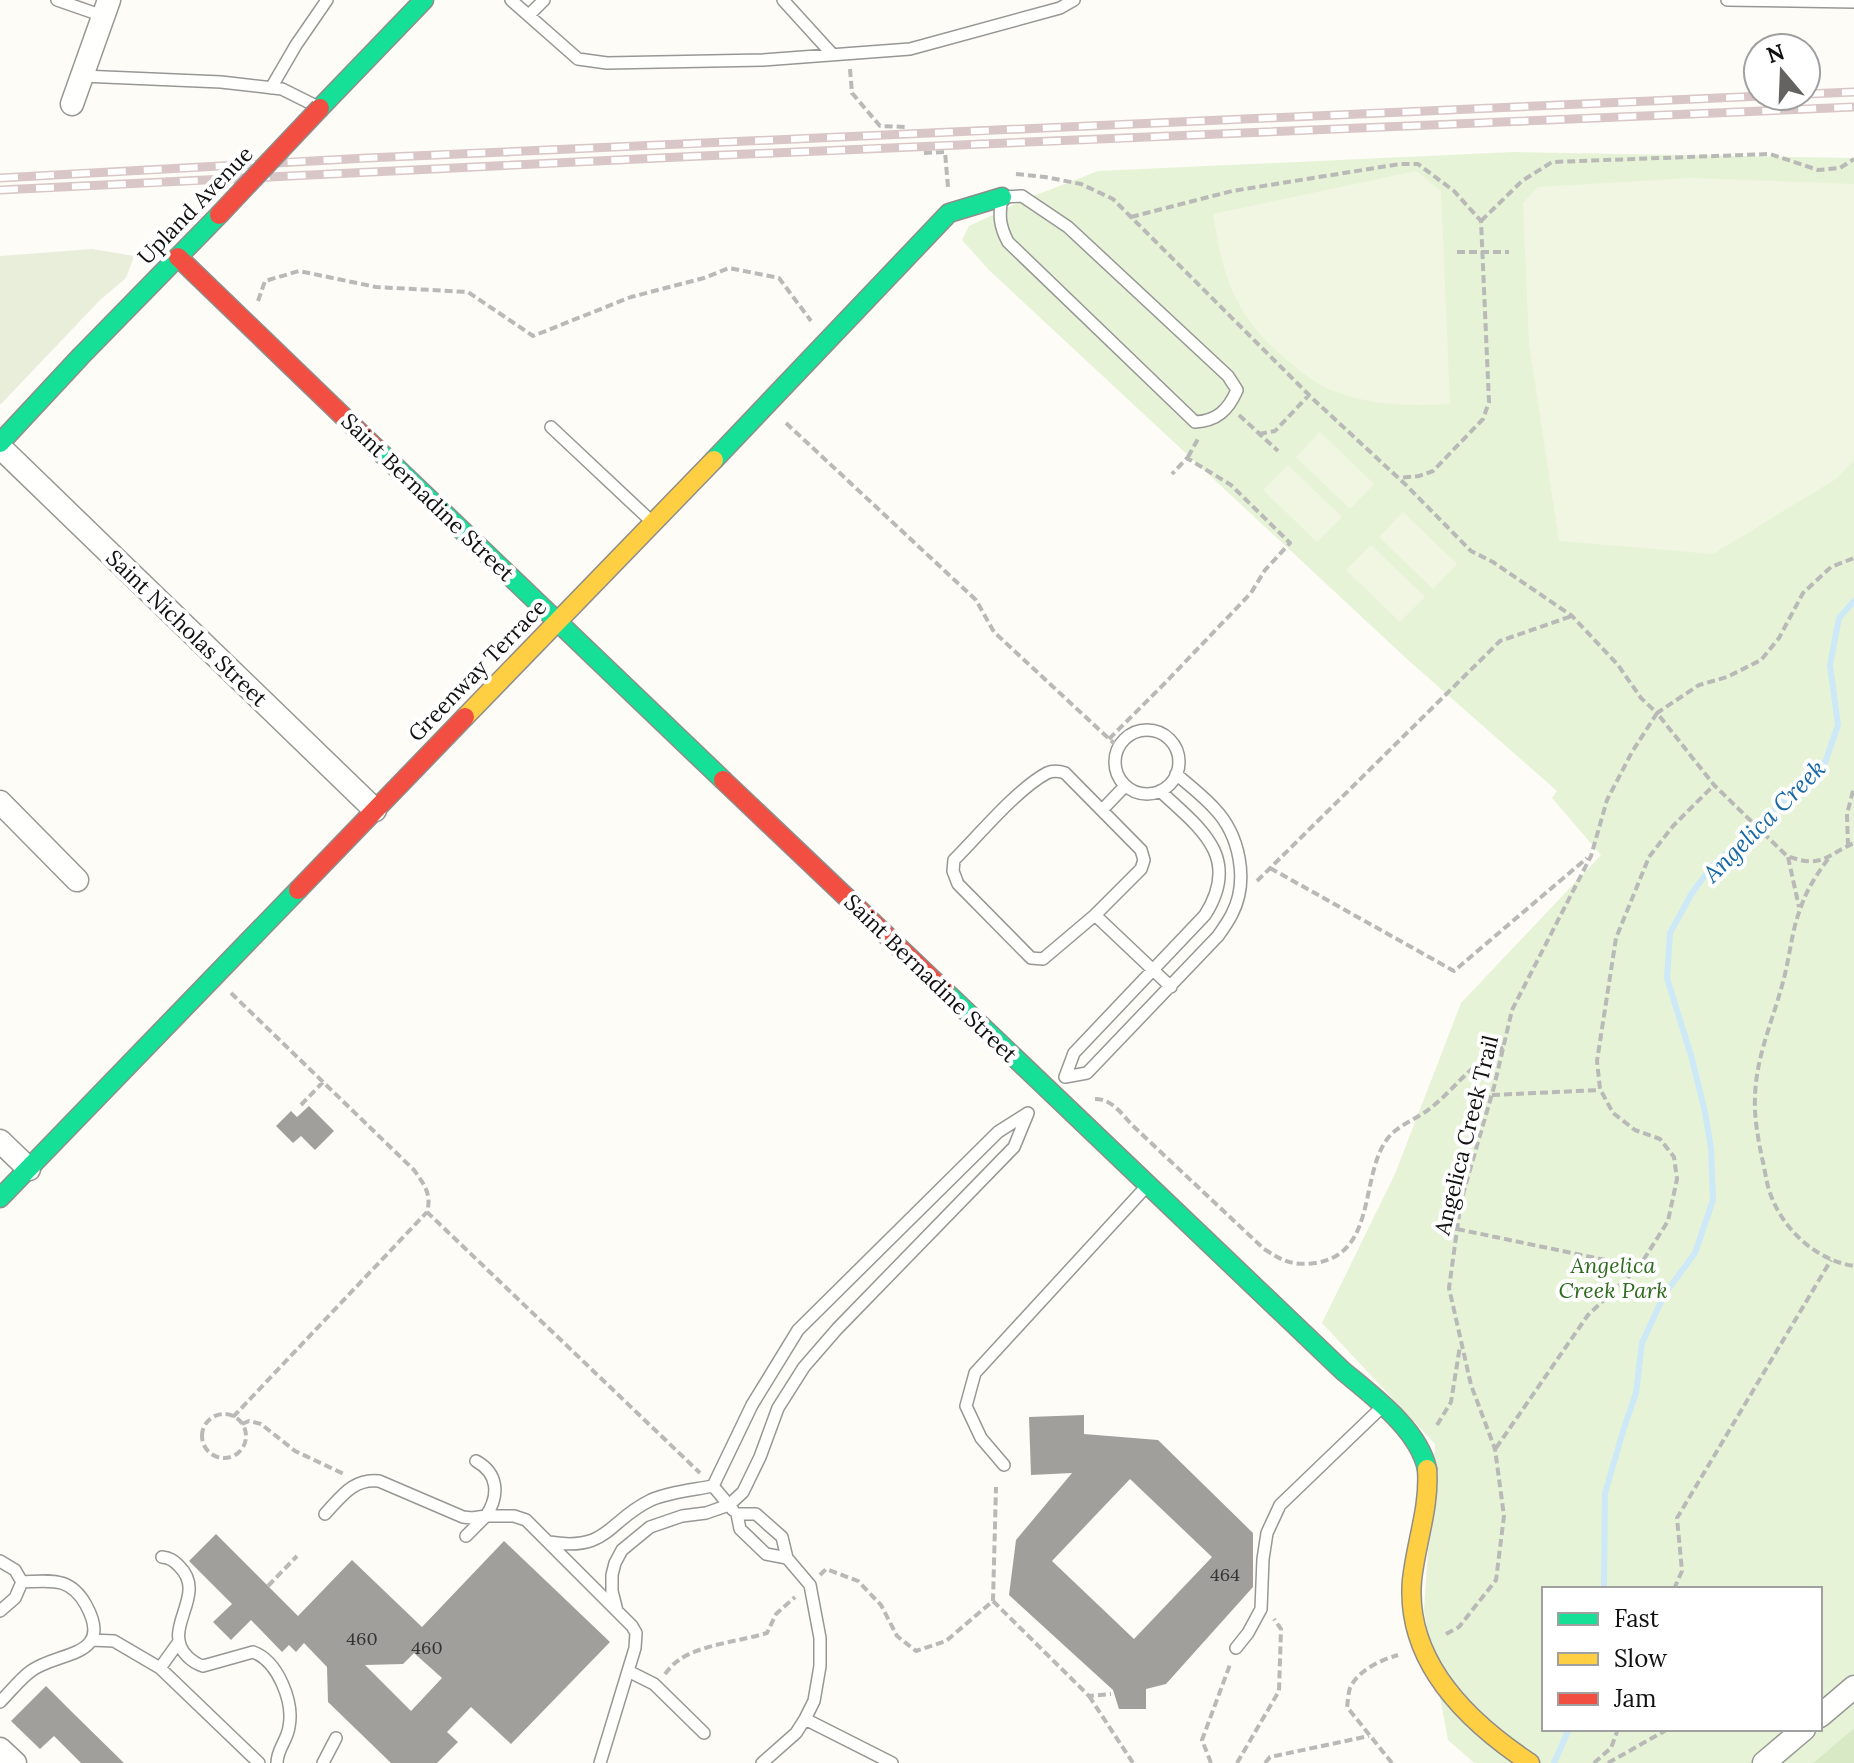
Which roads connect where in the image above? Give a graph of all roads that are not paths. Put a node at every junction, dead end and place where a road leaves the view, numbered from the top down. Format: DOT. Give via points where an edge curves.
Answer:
graph roads {
  1 [pos="57,0"];
  2 [pos="327,0"];
  3 [pos="424,0"];
  4 [pos="511,0"];
  5 [pos="544,0"];
  6 [pos="783,0"];
  7 [pos="1074,0"];
  8 [pos="1727,0"];
  9 [pos="1854,2"];
  10 [pos="106,8"];
  11 [pos="529,15"];
  12 [pos="833,55"];
  13 [pos="82,76"];
  14 [pos="271,88"];
  15 [pos="72,104"];
  16 [pos="320,108"];
  17 [pos="1002,197"];
  18 [pos="178,257"];
  19 [pos="551,427"];
  20 [pos="0,445"];
  21 [pos="653,523"];
  22 [pos="557,622"];
  23 [pos="1176,774"];
  24 [pos="1125,786"];
  25 [pos="1160,791"];
  26 [pos="0,802"];
  27 [pos="375,810"];
  28 [pos="1102,810"];
  29 [pos="1219,879"];
  30 [pos="77,880"];
  31 [pos="1239,882"];
  32 [pos="1095,915"];
  33 [pos="1153,970"];
  34 [pos="1171,987"];
  35 [pos="1065,1077"];
  36 [pos="1050,1092"];
  37 [pos="1028,1113"];
  38 [pos="0,1141"];
  39 [pos="29,1169"];
  40 [pos="1148,1185"];
  41 [pos="0,1198"];
  42 [pos="1382,1406"];
  43 [pos="476,1461"];
  44 [pos="1004,1465"];
  45 [pos="713,1486"];
  46 [pos="733,1509"];
  47 [pos="325,1514"];
  48 [pos="486,1516"];
  49 [pos="606,1534"];
  50 [pos="466,1536"];
  51 [pos="547,1542"];
  52 [pos="622,1550"];
  53 [pos="162,1557"];
  54 [pos="787,1558"];
  55 [pos="0,1561"];
  56 [pos="22,1582"];
  57 [pos="87,1583"];
  58 [pos="76,1591"];
  59 [pos="0,1611"];
  60 [pos="617,1611"];
  61 [pos="91,1640"];
  62 [pos="178,1643"];
  63 [pos="1236,1648"];
  64 [pos="160,1668"];
  65 [pos="628,1671"];
  66 [pos="1854,1687"];
  67 [pos="0,1702"];
  68 [pos="1822,1714"];
  69 [pos="805,1719"];
  70 [pos="1802,1731"];
  71 [pos="704,1733"];
  72 [pos="336,1738"];
  73 [pos="0,1749"];
  74 [pos="15,1763"];
  75 [pos="259,1763"];
  76 [pos="277,1763"];
  77 [pos="323,1763"];
  78 [pos="600,1763"];
  79 [pos="762,1763"];
  80 [pos="892,1763"];
  81 [pos="1530,1763"];
  82 [pos="1764,1763"];
  1 -- 10 [label="lane"];
  2 -- 14 [label="lane"];
  3 -- 16 [label="street, Upland Avenue"];
  4 -- 11 [label="lane"];
  5 -- 11 [label="lane"];
  6 -- 12 [label="lane"];
  7 -- 12 [label="lane" via="910,49"];
  8 -- 9 [label="lane"];
  10 -- 13 [label="street"];
  11 -- 12 [label="lane" via="578,59 607,63"];
  13 -- 14 [label="lane"];
  13 -- 15 [label="street"];
  14 -- 16 [label="lane"];
  16 -- 18 [label="street, Upland Avenue, bridge"];
  17 -- 17 [label="lane" via="1022,196 1068,227 1228,376 1237,390 1220,415 1195,422 1185,414 1008,242 999,218"];
  17 -- 21 [label="street, Greenway Terrace" via="949,213"];
  18 -- 20 [label="street, Upland Avenue"];
  18 -- 22 [label="street, Saint Bernadine Street"];
  19 -- 21 [label="lane"];
  20 -- 27 [label="street, Saint Nicholas Street"];
  21 -- 22 [label="street, Greenway Terrace"];
  22 -- 27 [label="street, Greenway Terrace"];
  22 -- 36 [label="street, Saint Bernadine Street"];
  23 -- 24 [label="lane" via="1178,756 1169,740 1162,734 1134,733 1114,743 1115,768"];
  23 -- 25 [label="lane"];
  23 -- 31 [label="lane" via="1228,826 1238,850"];
  24 -- 25 [label="lane" via="1145,794"];
  24 -- 28 [label="lane"];
  25 -- 29 [label="lane" via="1212,842"];
  26 -- 30 [label="street"];
  27 -- 39 [label="street, Greenway Terrace"];
  28 -- 32 [label="lane" via="1141,850 1144,860"];
  28 -- 32 [label="lane" via="1065,773 1049,772 954,860 953,871 958,884 1031,958 1043,959"];
  29 -- 31 [label="lane"];
  29 -- 33 [label="lane" via="1205,915"];
  31 -- 34 [label="lane" via="1233,913"];
  32 -- 33 [label="lane"];
  33 -- 34 [label="lane"];
  33 -- 35 [label="lane" via="1074,1053"];
  34 -- 35 [label="lane" via="1087,1073"];
  35 -- 36 [label="lane"];
  36 -- 37 [label="lane"];
  36 -- 40 [label="street, Saint Bernadine Street"];
  37 -- 45 [label="lane" via="998,1132 798,1330 752,1405"];
  37 -- 46 [label="lane" via="1014,1147 804,1367 778,1408"];
  38 -- 39 [label="street"];
  39 -- 41 [label="street, Greenway Terrace"];
  40 -- 42 [label="street, Saint Bernadine Street"];
  40 -- 44 [label="lane" via="975,1373 966,1406 981,1438"];
  42 -- 63 [label="lane" via="1280,1505 1267,1533 1261,1609"];
  42 -- 81 [label="street, Saint Bernadine Street" via="1422,1451 1427,1476 1412,1592 1422,1646 1471,1719"];
  43 -- 48 [label="lane" via="491,1473 496,1488"];
  45 -- 46 [label="lane"];
  45 -- 49 [label="lane" via="652,1500"];
  46 -- 52 [label="lane" via="650,1527"];
  46 -- 54 [label="lane" via="740,1529 766,1554"];
  46 -- 54 [label="lane" via="756,1514 782,1537"];
  47 -- 48 [label="lane" via="353,1485 379,1481 463,1517"];
  48 -- 50 [label="lane"];
  48 -- 51 [label="lane" via="519,1517"];
  49 -- 51 [label="lane" via="568,1545"];
  49 -- 52 [label="lane"];
  51 -- 60 [label="lane"];
  52 -- 60 [label="lane" via="612,1575"];
  53 -- 62 [label="lane" via="181,1568 189,1583"];
  54 -- 69 [label="lane" via="810,1585 820,1638 814,1701"];
  55 -- 56 [label="lane"];
  56 -- 58 [label="lane" via="61,1581"];
  56 -- 59 [label="lane" via="15,1598"];
  57 -- 58 [label="lane"];
  58 -- 61 [label="lane" via="93,1619"];
  60 -- 65 [label="lane" via="636,1633"];
  61 -- 64 [label="lane" via="114,1641"];
  61 -- 67 [label="lane" via="79,1652 31,1671"];
  62 -- 64 [label="lane"];
  62 -- 76 [label="lane" via="203,1666 253,1652 265,1659 289,1701 289,1726"];
  64 -- 75 [label="lane"];
  65 -- 71 [label="lane" via="654,1684"];
  65 -- 78 [label="lane"];
  66 -- 68 [label="street"];
  69 -- 79 [label="lane"];
  69 -- 80 [label="lane"];
  70 -- 82 [label="street"];
  72 -- 77 [label="lane"];
  73 -- 74 [label="street"];
}
